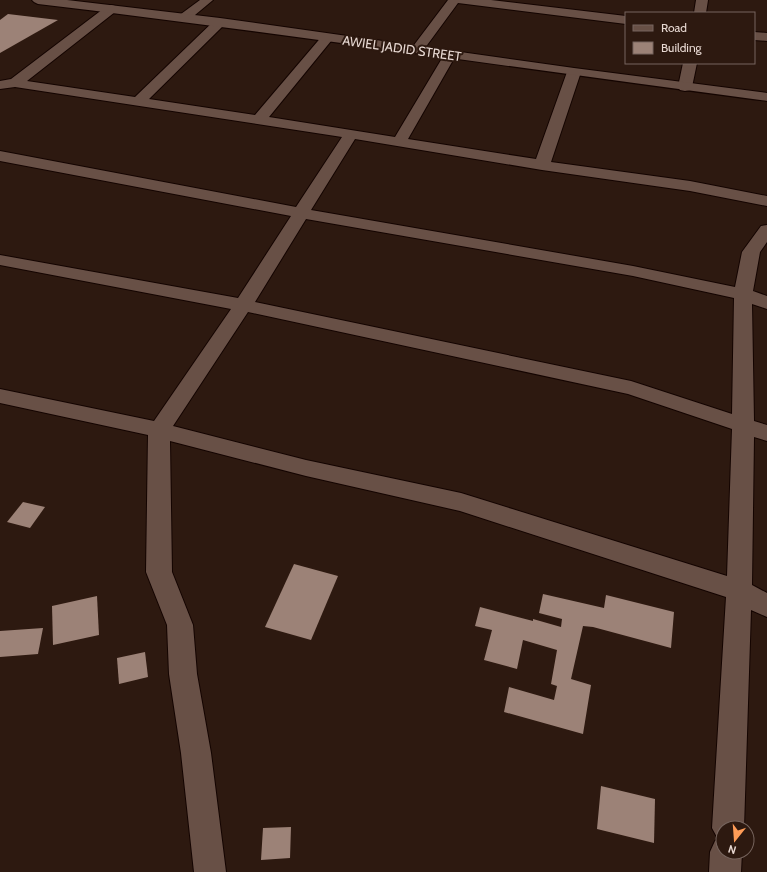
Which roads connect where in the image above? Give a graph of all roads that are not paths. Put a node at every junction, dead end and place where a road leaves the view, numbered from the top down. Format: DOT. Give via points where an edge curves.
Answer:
graph roads {
  1 [pos="38,0"];
  2 [pos="206,0"];
  3 [pos="454,0"];
  4 [pos="462,0"];
  5 [pos="702,0"];
  6 [pos="111,9"];
  7 [pos="700,12"];
  8 [pos="185,17"];
  9 [pos="625,20"];
  10 [pos="220,22"];
  11 [pos="755,36"];
  12 [pos="767,37"];
  13 [pos="327,38"];
  14 [pos="417,49"];
  15 [pos="450,55"];
  16 [pos="690,64"];
  17 [pos="574,72"];
  18 [pos="7,84"];
  19 [pos="685,87"];
  20 [pos="767,97"];
  21 [pos="138,102"];
  22 [pos="259,120"];
  23 [pos="351,134"];
  24 [pos="399,142"];
  25 [pos="0,156"];
  26 [pos="542,165"];
  27 [pos="767,201"];
  28 [pos="300,213"];
  29 [pos="767,230"];
  30 [pos="0,260"];
  31 [pos="743,294"];
  32 [pos="767,304"];
  33 [pos="243,305"];
  34 [pos="0,396"];
  35 [pos="743,425"];
  36 [pos="159,430"];
  37 [pos="767,433"];
  38 [pos="739,591"];
  39 [pos="767,606"];
  40 [pos="728,820"];
  41 [pos="726,860"];
  42 [pos="210,872"];
  43 [pos="725,872"];
  1 -- 6 [label="street, AWIEL JADID STREET"];
  2 -- 8 [label="street"];
  3 -- 14 [label="street"];
  4 -- 9 [label="street"];
  5 -- 7 [label="street"];
  6 -- 8 [label="street, AWIEL JADID STREET"];
  6 -- 18 [label="street"];
  8 -- 10 [label="street, AWIEL JADID STREET"];
  10 -- 13 [label="street, AWIEL JADID STREET"];
  10 -- 21 [label="street"];
  11 -- 12 [label="street"];
  13 -- 14 [label="street, AWIEL JADID STREET"];
  13 -- 22 [label="street"];
  14 -- 15 [label="street, AWIEL JADID STREET"];
  15 -- 17 [label="street, AWIEL JADID STREET"];
  15 -- 24 [label="street"];
  16 -- 19 [label="street"];
  17 -- 19 [label="street, AWIEL JADID STREET"];
  17 -- 26 [label="street"];
  18 -- 21 [label="street"];
  19 -- 20 [label="street, AWIEL JADID STREET"];
  21 -- 22 [label="street"];
  22 -- 23 [label="street"];
  23 -- 24 [label="street"];
  23 -- 28 [label="street"];
  24 -- 26 [label="street"];
  25 -- 28 [label="street"];
  26 -- 27 [label="street" via="690,186"];
  28 -- 31 [label="street" via="633,271"];
  28 -- 33 [label="street"];
  29 -- 31 [label="street" via="751,252"];
  30 -- 33 [label="street"];
  31 -- 32 [label="street"];
  31 -- 35 [label="street"];
  33 -- 35 [label="street" via="631,388"];
  33 -- 36 [label="street"];
  34 -- 36 [label="street"];
  35 -- 37 [label="street"];
  35 -- 38 [label="street"];
  36 -- 38 [label="street" via="306,468 461,502"];
  36 -- 42 [label="street" via="160,572 180,624 183,674 196,754"];
  38 -- 39 [label="street"];
  38 -- 40 [label="street"];
  41 -- 43 [label="street"];
}
